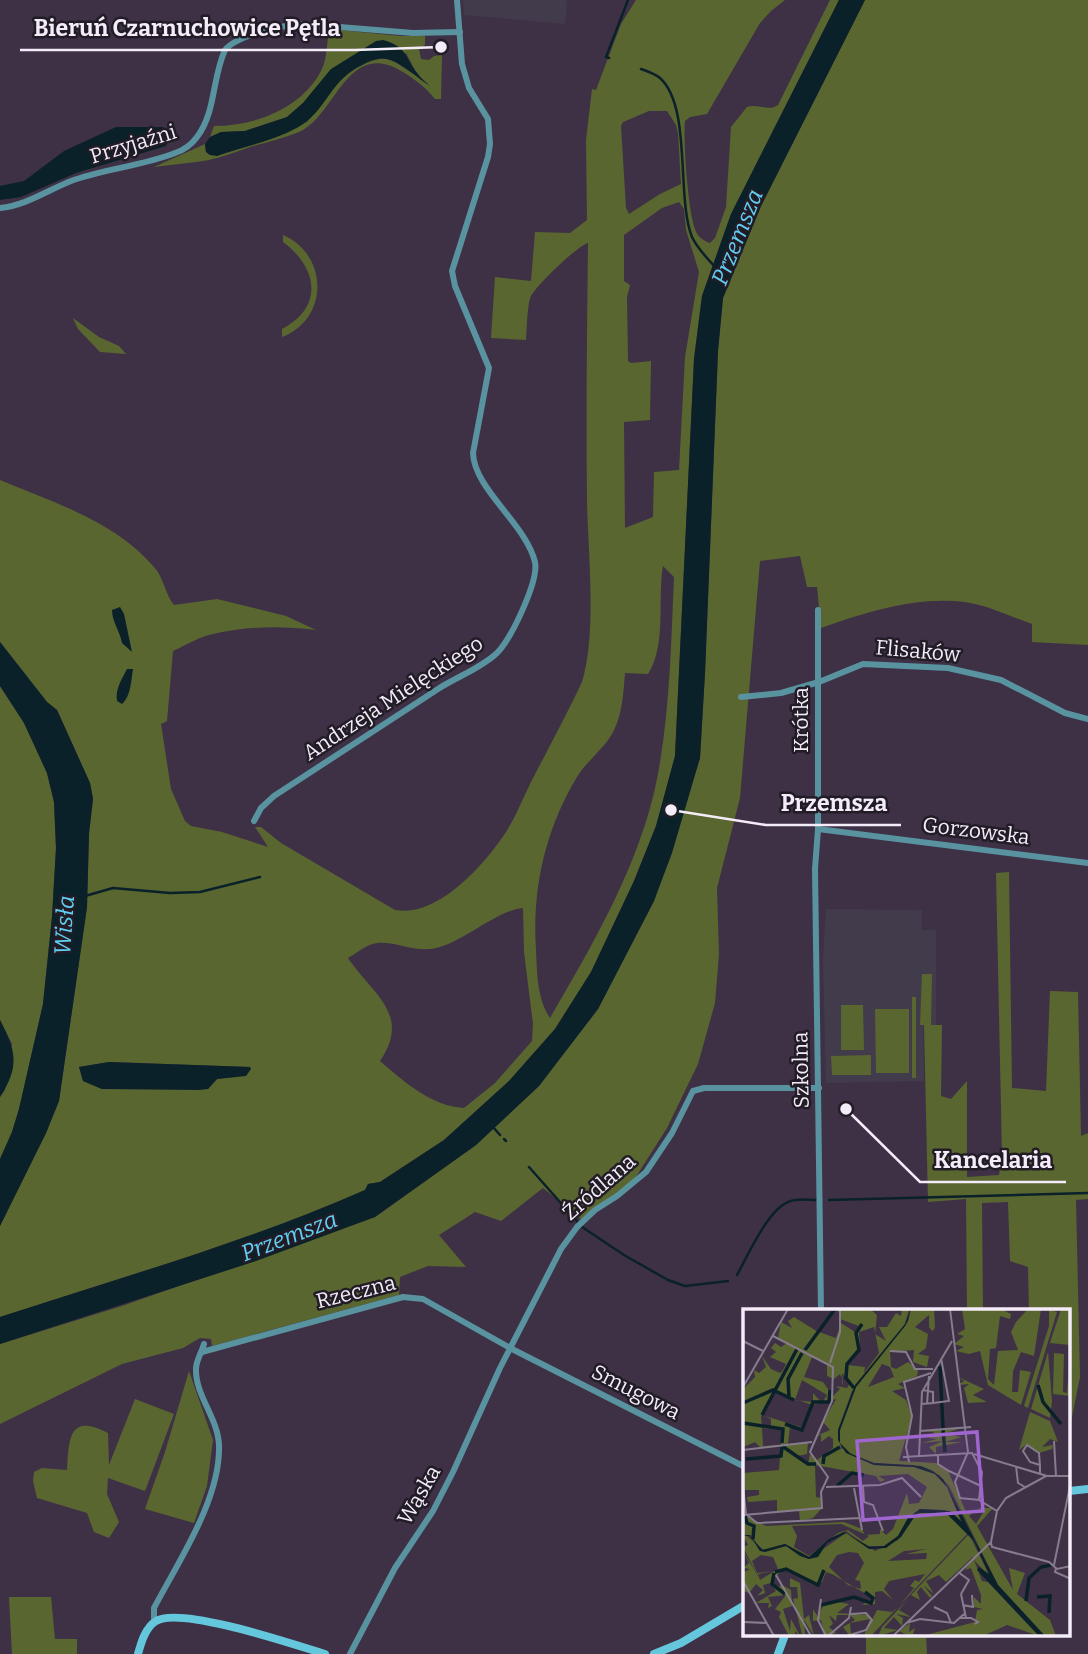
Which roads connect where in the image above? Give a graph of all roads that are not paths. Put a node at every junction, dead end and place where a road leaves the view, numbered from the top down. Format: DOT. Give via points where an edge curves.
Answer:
graph roads {
  1 [pos="457,0"];
  2 [pos="460,32"];
  3 [pos="0,208"];
  4 [pos="818,610"];
  5 [pos="819,682"];
  6 [pos="741,697"];
  7 [pos="1088,719"];
  8 [pos="254,821"];
  9 [pos="818,829"];
  10 [pos="1088,863"];
  11 [pos="819,1088"];
  12 [pos="821,1309"];
  13 [pos="510,1348"];
  14 [pos="743,1466"];
  15 [pos="1088,1489"];
  16 [pos="1070,1491"];
  17 [pos="743,1606"];
  18 [pos="154,1623"];
  19 [pos="785,1636"];
  20 [pos="138,1654"];
  21 [pos="325,1654"];
  22 [pos="350,1654"];
  23 [pos="654,1654"];
  24 [pos="778,1654"];
  1 -- 2 [label="street, Andrzeja Mielęckiego"];
  2 -- 3 [label="street, Przyjaźni" via="303,24 229,44 207,121 188,146 73,180"];
  2 -- 8 [label="street, Andrzeja Mielęckiego" via="469,88 488,119 490,132 488,157 452,271 489,368 473,461 532,553 535,580 498,652 274,796"];
  4 -- 5 [label="street, Krótka"];
  5 -- 6 [label="street, Flisaków" via="781,693"];
  5 -- 7 [label="street, Flisaków" via="863,664 948,668 1001,680 1065,713"];
  5 -- 9 [label="street, Krótka"];
  9 -- 10 [label="street, Gorzowska"];
  9 -- 11 [label="street, Szkolna"];
  11 -- 12 [label="street, Szkolna"];
  11 -- 13 [label="street, Źródlana" via="693,1091 646,1172 595,1209 561,1249"];
  13 -- 14 [label="street, Smugowa"];
  13 -- 18 [label="street, Rzeczna" via="423,1299 403,1297 203,1348 196,1365 197,1378 216,1427 217,1467 197,1527 154,1608"];
  13 -- 22 [label="street, Wąska" via="433,1511 395,1568"];
  15 -- 16 [label="street"];
  17 -- 23 [label="street"];
  18 -- 20 [label="street"];
  18 -- 21 [label="street" via="170,1618 201,1621 265,1633"];
  19 -- 24 [label="street"];
}
